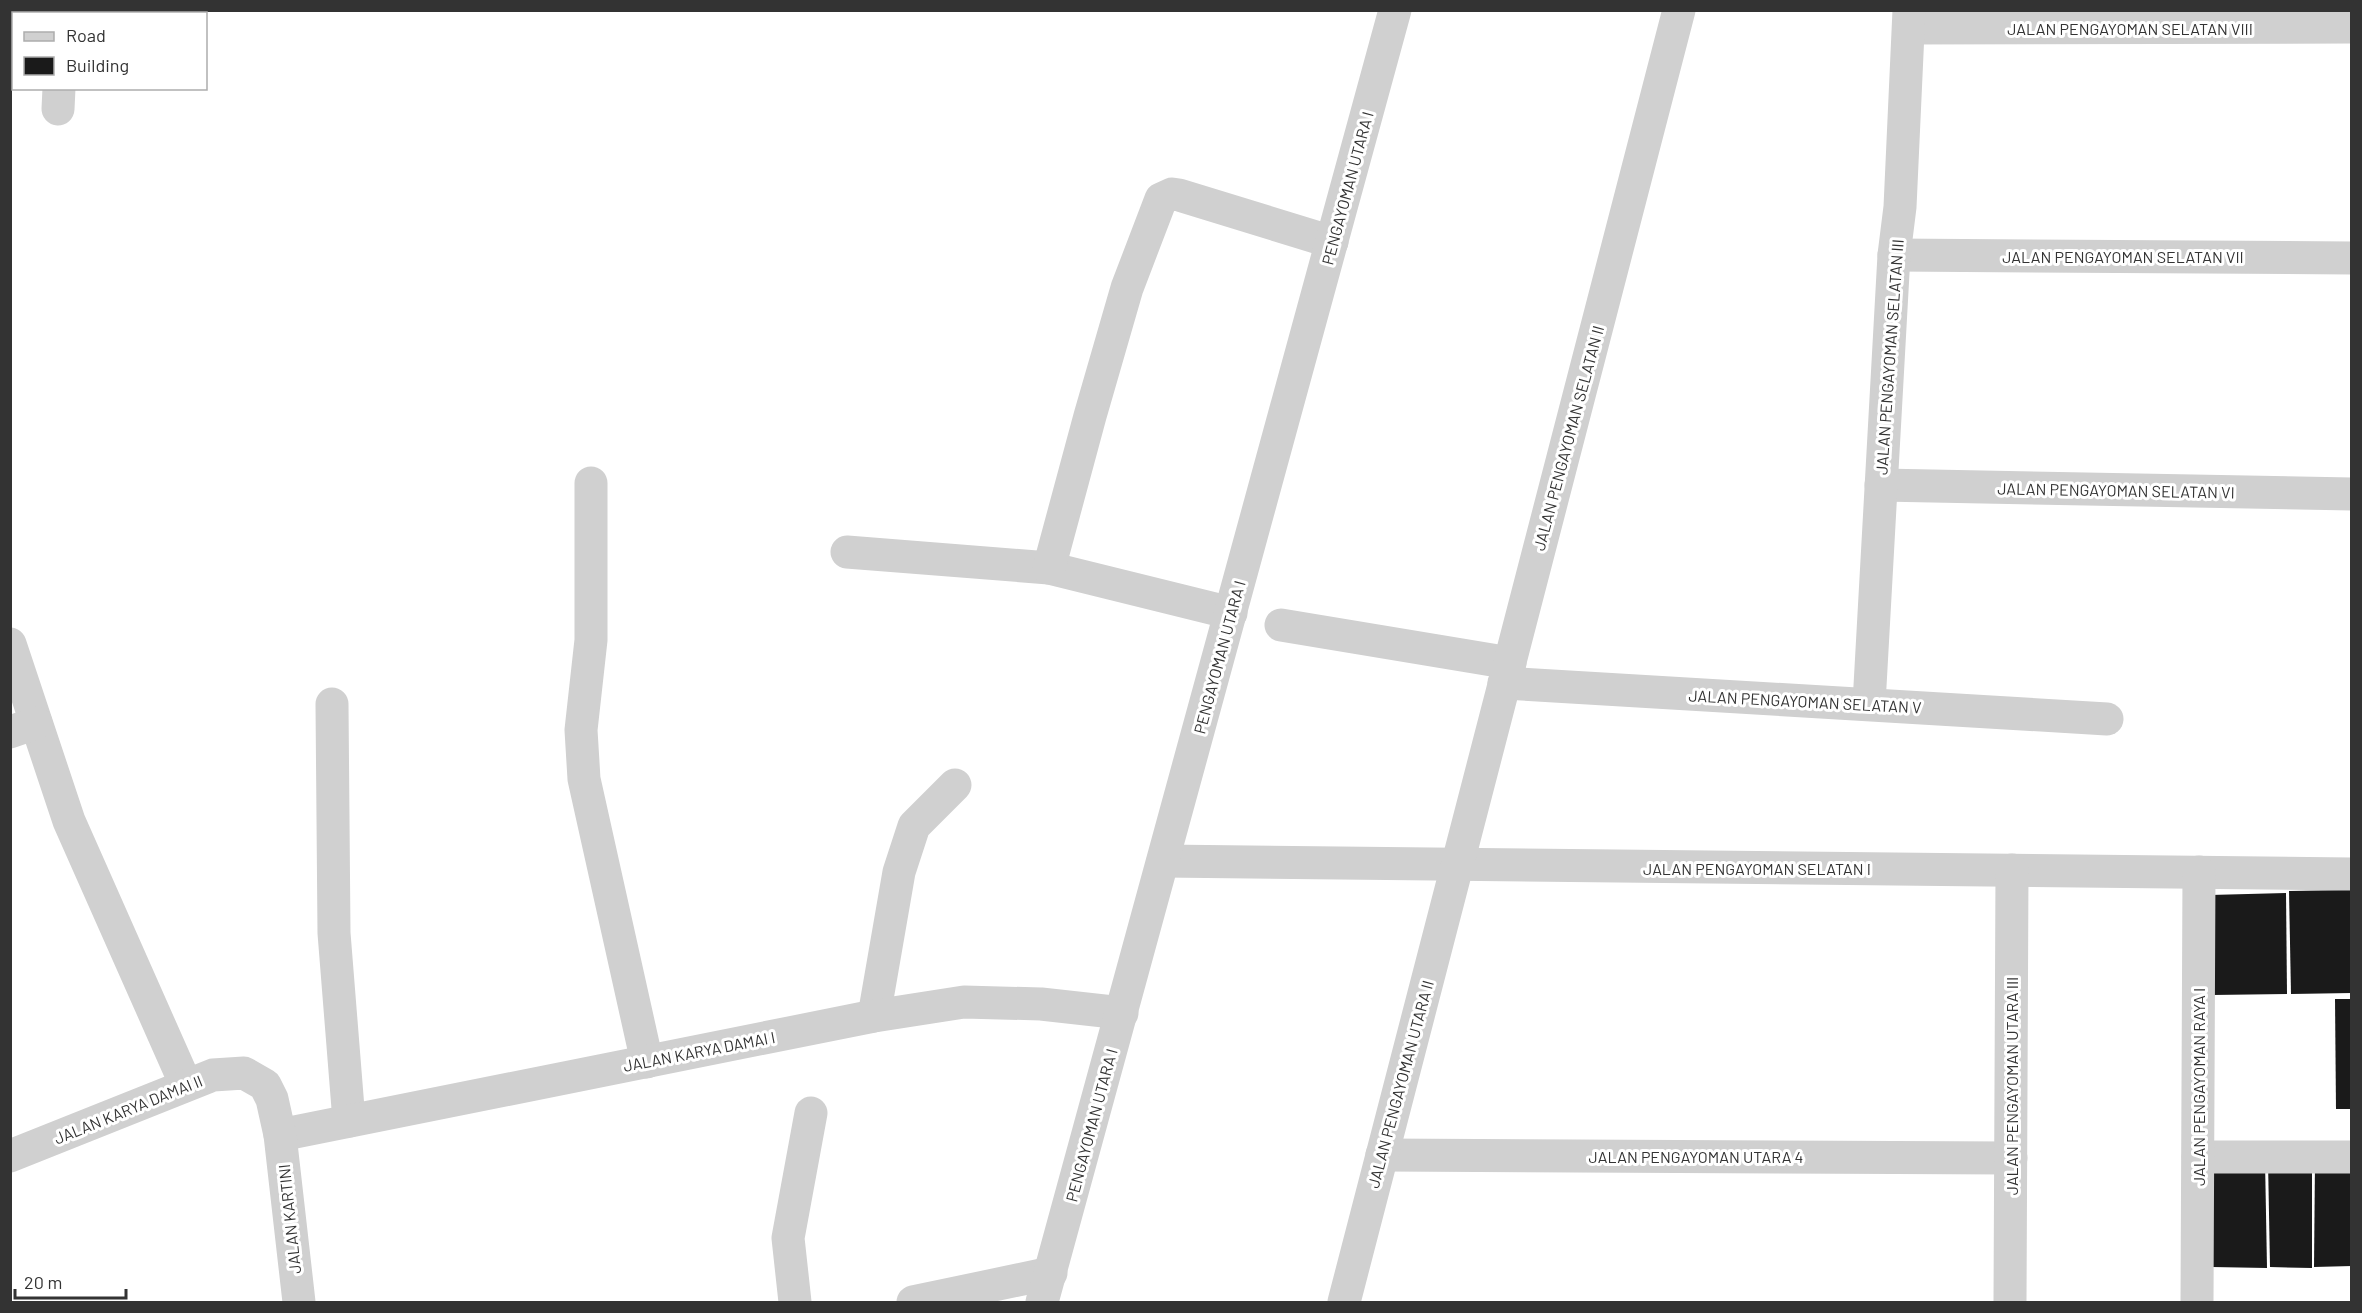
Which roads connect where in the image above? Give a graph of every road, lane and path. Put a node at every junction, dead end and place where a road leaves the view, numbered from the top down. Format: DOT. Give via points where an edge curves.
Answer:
graph roads {
  1 [pos="1679,10"];
  2 [pos="1388,12"];
  3 [pos="1909,19"];
  4 [pos="2352,27"];
  5 [pos="1332,242"];
  6 [pos="1894,255"];
  7 [pos="2352,258"];
  8 [pos="591,483"];
  9 [pos="1881,485"];
  10 [pos="2352,494"];
  11 [pos="848,552"];
  12 [pos="1049,567"];
  13 [pos="1231,613"];
  14 [pos="1281,626"];
  15 [pos="10,644"];
  16 [pos="1507,673"];
  17 [pos="332,704"];
  18 [pos="1869,704"];
  19 [pos="2107,719"];
  20 [pos="23,728"];
  21 [pos="955,785"];
  22 [pos="1163,861"];
  23 [pos="1457,866"];
  24 [pos="2012,870"];
  25 [pos="2199,872"];
  26 [pos="2352,874"];
  27 [pos="1122,1013"];
  28 [pos="874,1016"];
  29 [pos="647,1062"];
  30 [pos="186,1085"];
  31 [pos="811,1113"];
  32 [pos="349,1121"];
  33 [pos="280,1135"];
  34 [pos="1382,1155"];
  35 [pos="10,1156"];
  36 [pos="2352,1156"];
  37 [pos="2198,1157"];
  38 [pos="2011,1158"];
  39 [pos="1047,1288"];
  40 [pos="298,1302"];
  41 [pos="795,1302"];
  42 [pos="913,1302"];
  43 [pos="1344,1302"];
  44 [pos="2010,1302"];
  45 [pos="2196,1302"];
  1 -- 16 [label="street, JALAN PENGAYOMAN SELATAN II"];
  2 -- 5 [label="street, PENGAYOMAN UTARA I"];
  3 -- 4 [label="street, JALAN PENGAYOMAN SELATAN VIII"];
  3 -- 6 [label="street, JALAN PENGAYOMAN SELATAN III"];
  5 -- 12 [label="street" via="1179,195 1161,199 1127,288"];
  5 -- 13 [label="street, PENGAYOMAN UTARA I"];
  6 -- 7 [label="street, JALAN PENGAYOMAN SELATAN VII"];
  6 -- 9 [label="street, JALAN PENGAYOMAN SELATAN III"];
  8 -- 29 [label="street" via="591,640 581,730 584,779"];
  9 -- 10 [label="street, JALAN PENGAYOMAN SELATAN VI"];
  9 -- 18 [label="street, JALAN PENGAYOMAN SELATAN III"];
  11 -- 12 [label="street"];
  12 -- 13 [label="street"];
  13 -- 22 [label="street, PENGAYOMAN UTARA I"];
  14 -- 16 [label="street, JALAN PENGAYOMAN SELATAN V"];
  15 -- 20 [label="street"];
  16 -- 18 [label="street, JALAN PENGAYOMAN SELATAN V"];
  16 -- 23 [label="street, JALAN PENGAYOMAN SELATAN II"];
  17 -- 32 [label="street" via="334,933"];
  18 -- 19 [label="street, JALAN PENGAYOMAN SELATAN V"];
  20 -- 30 [label="street" via="69,821"];
  21 -- 28 [label="street" via="914,825 899,872"];
  22 -- 23 [label="street, JALAN PENGAYOMAN SELATAN I"];
  22 -- 27 [label="street, PENGAYOMAN UTARA I"];
  23 -- 24 [label="street, JALAN PENGAYOMAN SELATAN I"];
  23 -- 34 [label="street, JALAN PENGAYOMAN UTARA II"];
  24 -- 25 [label="street, JALAN PENGAYOMAN SELATAN I"];
  24 -- 38 [label="street, JALAN PENGAYOMAN UTARA III"];
  25 -- 26 [label="street, JALAN PENGAYOMAN SELATAN I"];
  25 -- 37 [label="street, JALAN PENGAYOMAN RAYA I"];
  27 -- 28 [label="street, JALAN KARYA DAMAI I" via="1041,1004 964,1002"];
  27 -- 39 [label="street, PENGAYOMAN UTARA I"];
  28 -- 29 [label="street, JALAN KARYA DAMAI I"];
  29 -- 32 [label="street, JALAN KARYA DAMAI I"];
  30 -- 33 [label="street, JALAN KARYA DAMAI II" via="213,1075 244,1073 264,1085 272,1099"];
  30 -- 35 [label="street, JALAN KARYA DAMAI II"];
  31 -- 41 [label="street" via="788,1238"];
  32 -- 33 [label="street, JALAN KARYA DAMAI I"];
  33 -- 40 [label="street, JALAN KARTINI"];
  34 -- 38 [label="street, JALAN PENGAYOMAN UTARA 4"];
  34 -- 43 [label="street, JALAN PENGAYOMAN UTARA II"];
  36 -- 37 [label="street"];
  37 -- 45 [label="street, JALAN PENGAYOMAN RAYA I"];
  38 -- 44 [label="street, JALAN PENGAYOMAN UTARA III"];
  39 -- 42 [label="street"];
}
